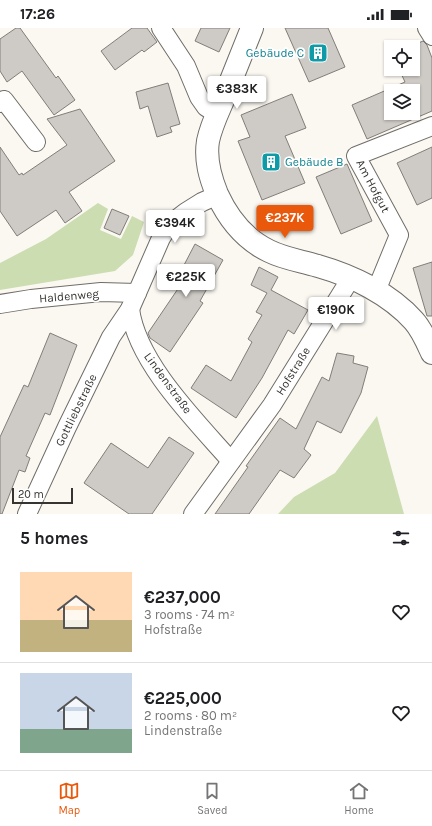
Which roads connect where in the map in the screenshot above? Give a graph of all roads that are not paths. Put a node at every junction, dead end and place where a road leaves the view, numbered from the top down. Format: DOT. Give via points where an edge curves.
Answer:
graph roads {
  1 [pos="161,28"];
  2 [pos="252,28"];
  3 [pos="427,28"];
  4 [pos="432,36"];
  5 [pos="0,102"];
  6 [pos="217,114"];
  7 [pos="432,126"];
  8 [pos="36,142"];
  9 [pos="218,196"];
  10 [pos="351,278"];
  11 [pos="376,291"];
  12 [pos="134,301"];
  13 [pos="0,304"];
  14 [pos="432,353"];
  15 [pos="231,461"];
  16 [pos="27,514"];
  17 [pos="193,514"];
  1 -- 6 [label="street" via="186,66 199,97 206,107"];
  2 -- 6 [label="street"];
  3 -- 4 [label="street"];
  5 -- 8 [label="street" via="4,100"];
  6 -- 9 [label="street" via="208,140 207,154 209,170"];
  7 -- 11 [label="street, Am Hofgut" via="356,156 400,235"];
  9 -- 10 [label="street" via="230,219 247,236 268,251"];
  9 -- 12 [label="street" via="196,205 169,225"];
  10 -- 11 [label="street"];
  10 -- 15 [label="street, Hofstraße" via="272,405"];
  11 -- 14 [label="street" via="396,304 415,322"];
  12 -- 13 [label="street, Haldenweg" via="101,292"];
  12 -- 15 [label="street, Lindenstraße" via="132,323 151,363 172,392"];
  12 -- 16 [label="street, Gottliebstraße" via="111,337"];
  15 -- 17 [label="street, Hofstraße"];
}
